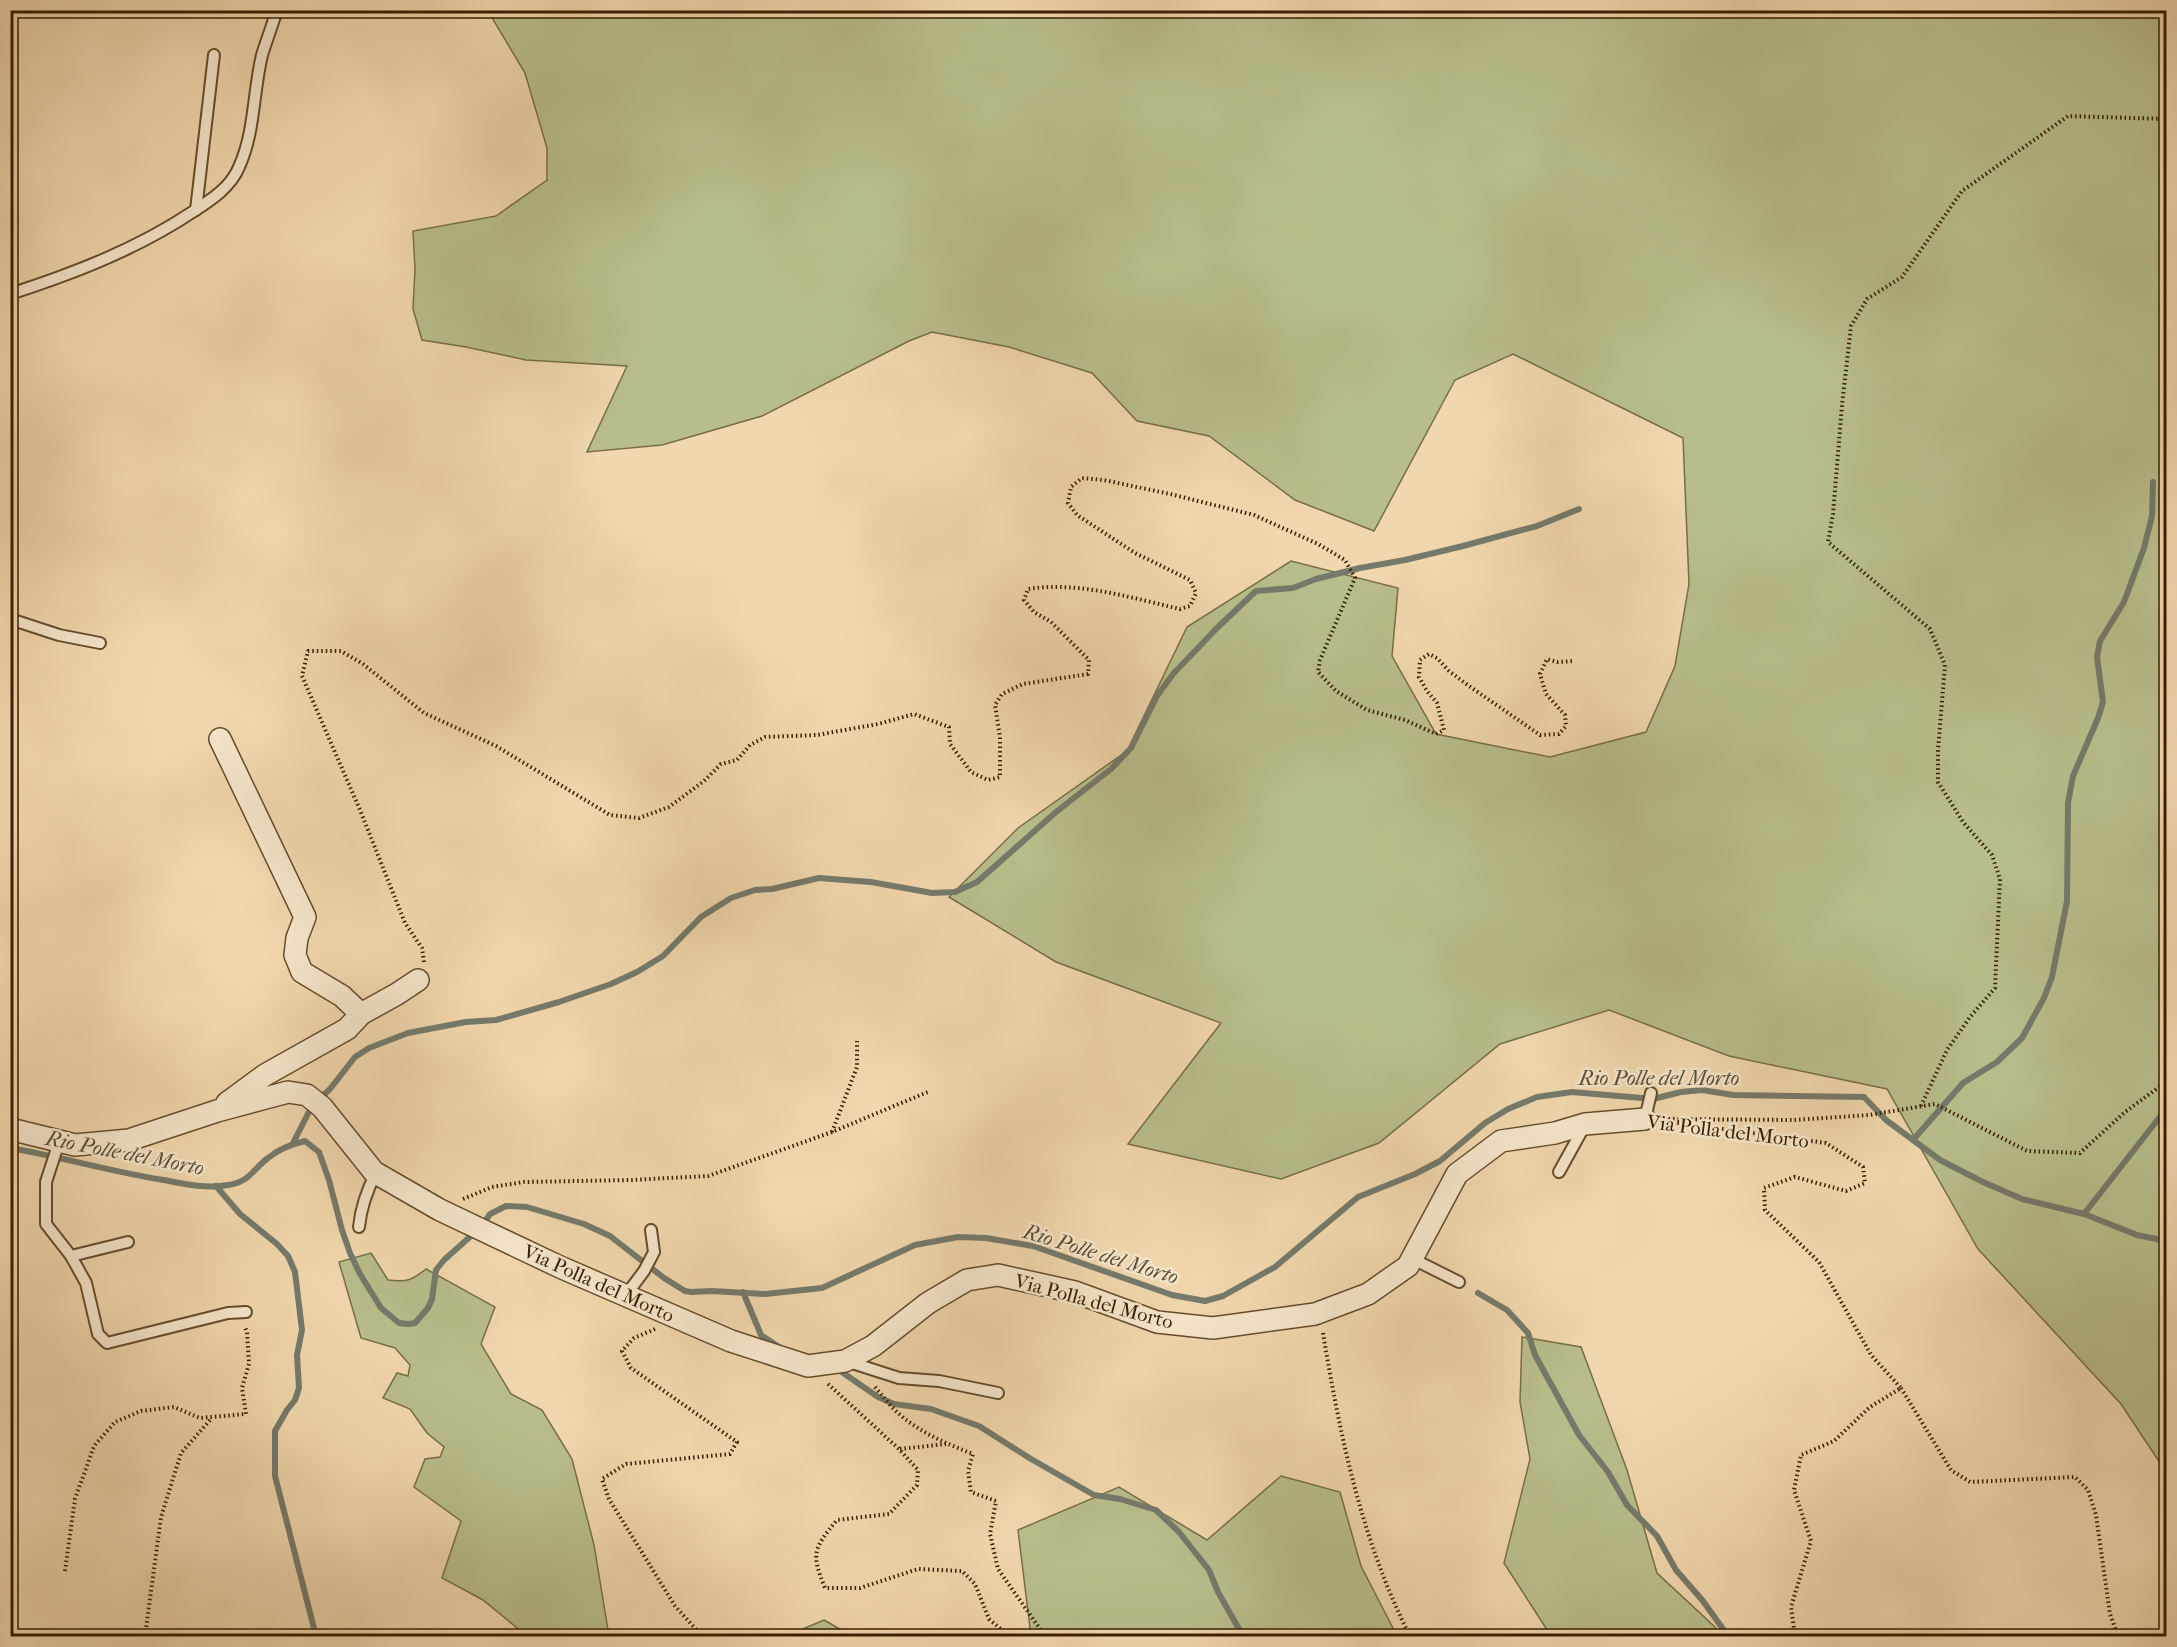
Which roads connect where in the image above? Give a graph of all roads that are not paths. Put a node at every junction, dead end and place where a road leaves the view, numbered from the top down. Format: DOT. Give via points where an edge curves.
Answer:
graph roads {
  1 [pos="275,16"];
  2 [pos="214,55"];
  3 [pos="196,210"];
  4 [pos="10,294"];
  5 [pos="10,619"];
  6 [pos="100,643"];
  7 [pos="220,739"];
  8 [pos="418,980"];
  9 [pos="361,1014"];
  10 [pos="1651,1093"];
  11 [pos="217,1111"];
  12 [pos="1647,1114"];
  13 [pos="1586,1124"];
  14 [pos="10,1129"];
  15 [pos="58,1144"];
  16 [pos="1559,1172"];
  17 [pos="376,1173"];
  18 [pos="359,1227"];
  19 [pos="651,1230"];
  20 [pos="128,1242"];
  21 [pos="71,1256"];
  22 [pos="1413,1260"];
  23 [pos="1459,1282"];
  24 [pos="626,1295"];
  25 [pos="241,1312"];
  26 [pos="842,1361"];
  27 [pos="998,1393"];
  1 -- 3 [label="lane" via="262,56 240,167 229,185"];
  2 -- 3 [label="lane"];
  3 -- 4 [label="lane" via="115,255"];
  5 -- 6 [label="lane"];
  7 -- 9 [label="street" via="305,916 295,955 302,972 342,996"];
  8 -- 9 [label="street"];
  9 -- 11 [label="street" via="347,1029 265,1075"];
  10 -- 12 [label="lane"];
  11 -- 15 [label="street, Via Polla del Morto" via="129,1140"];
  11 -- 17 [label="street, Via Polla del Morto" via="288,1092 314,1101"];
  12 -- 13 [label="street, Via Polla del Morto"];
  13 -- 16 [label="lane"];
  13 -- 22 [label="street, Via Polla del Morto" via="1501,1142 1457,1174"];
  14 -- 15 [label="street, Via Polla del Morto"];
  15 -- 21 [label="lane" via="46,1182 46,1224"];
  17 -- 18 [label="lane" via="360,1212"];
  17 -- 24 [label="street, Via Polla del Morto" via="440,1210"];
  19 -- 24 [label="lane" via="654,1252"];
  20 -- 21 [label="lane"];
  21 -- 25 [label="lane" via="86,1283 98,1334 107,1343"];
  22 -- 23 [label="lane"];
  22 -- 26 [label="street, Via Polla del Morto" via="1368,1294 1319,1312 1213,1328 1157,1322 1075,1292 998,1275 967,1280 928,1303 873,1346"];
  24 -- 26 [label="street, Via Polla del Morto" via="731,1341 808,1366"];
  26 -- 27 [label="lane" via="898,1378 939,1381"];
}
